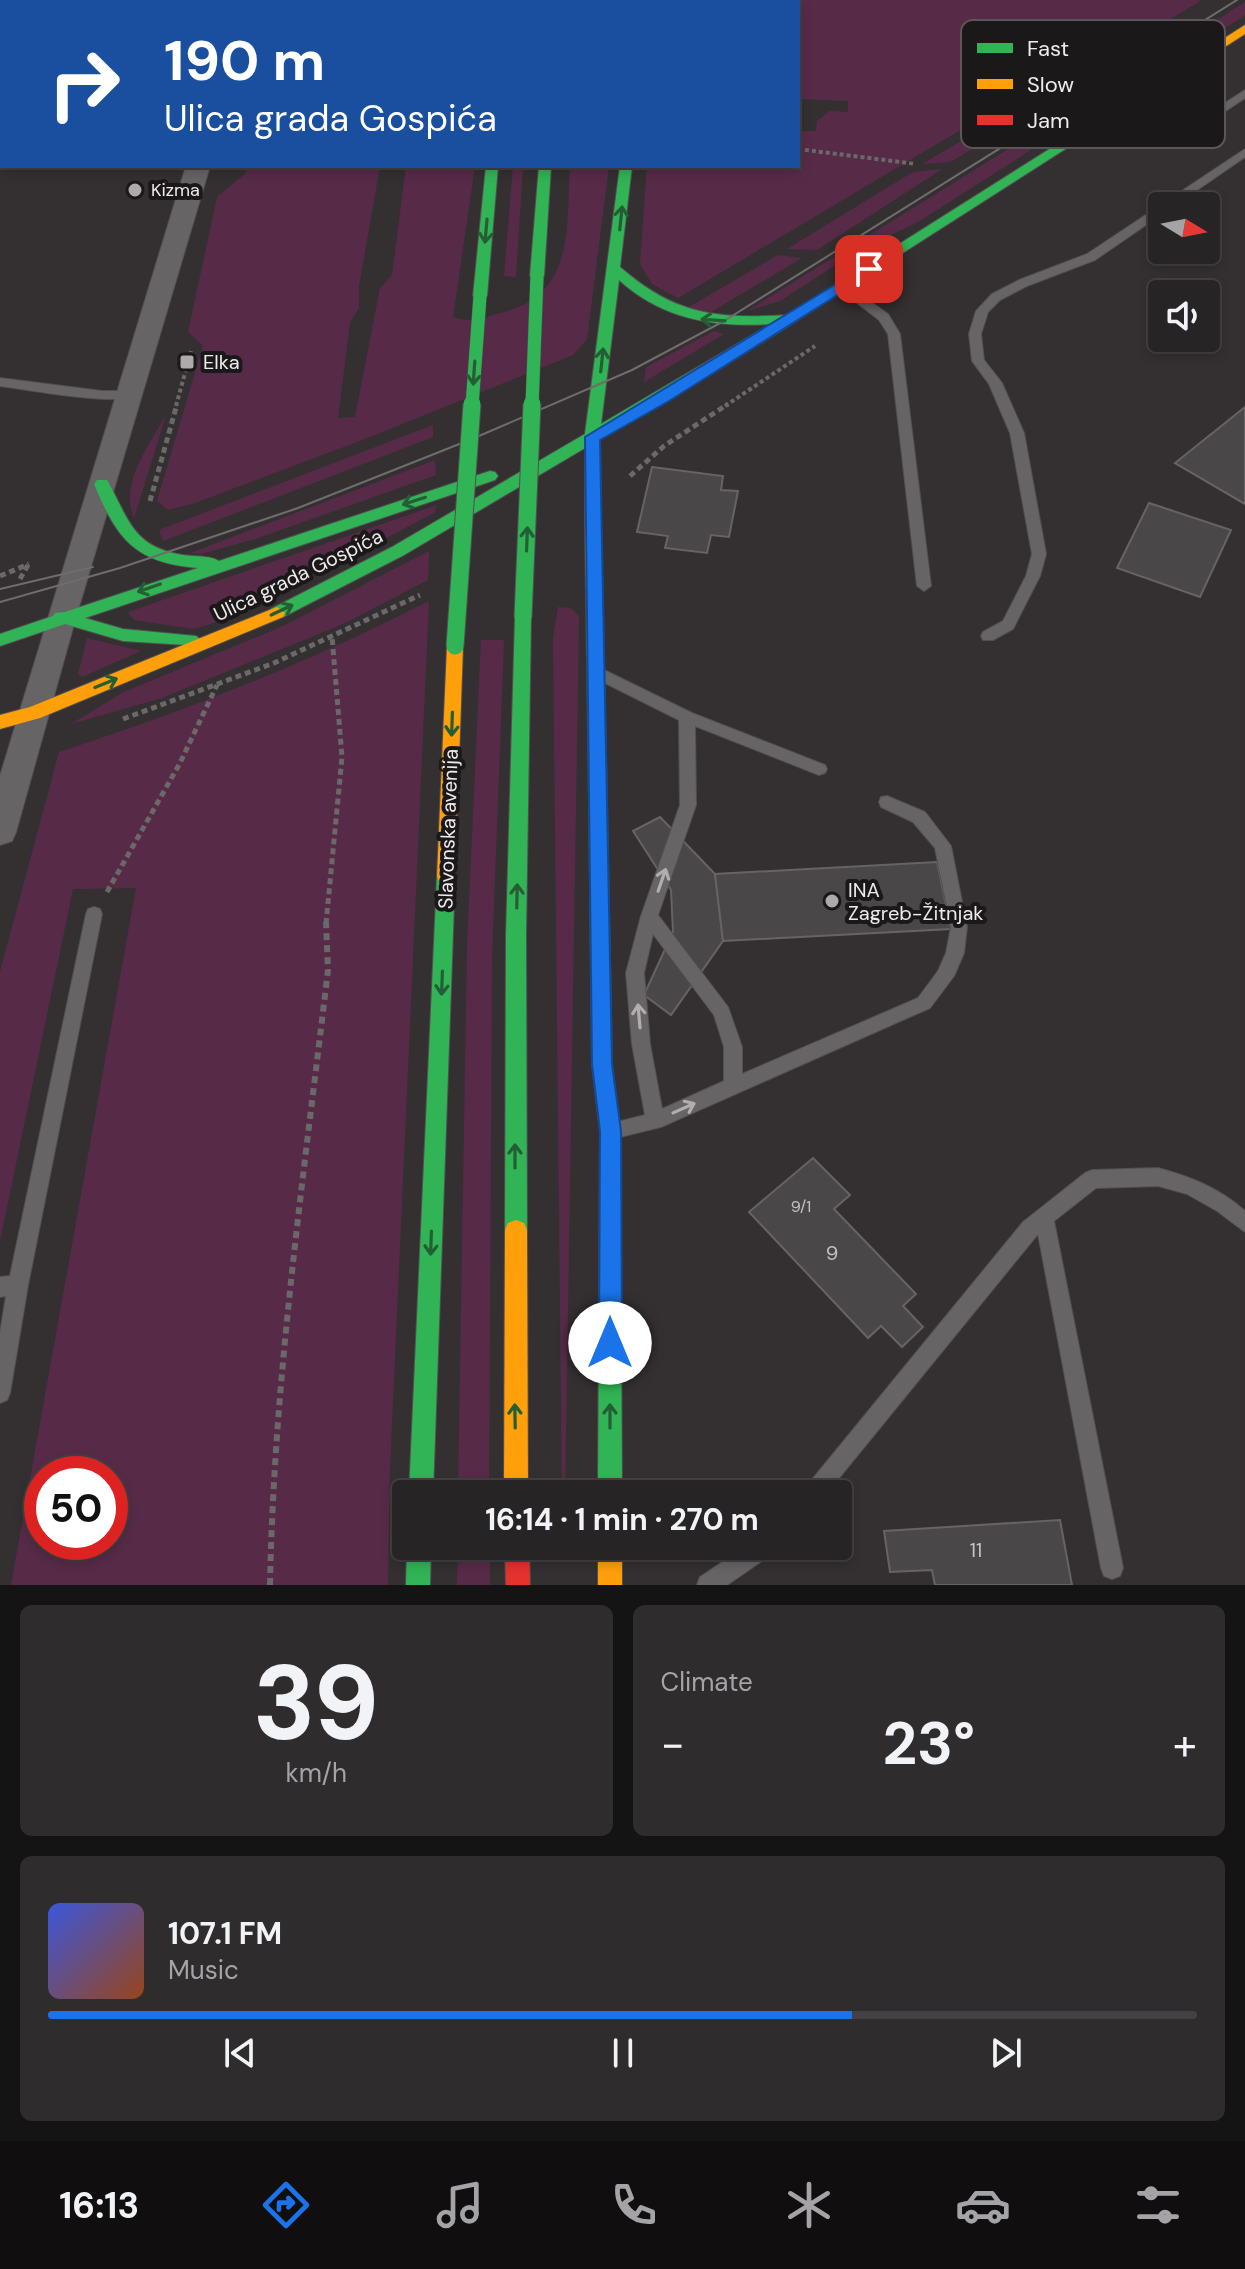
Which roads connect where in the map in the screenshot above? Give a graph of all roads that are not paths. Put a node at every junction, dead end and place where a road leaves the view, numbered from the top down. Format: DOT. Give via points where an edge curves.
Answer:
graph roads {
  1 [pos="1245,29"];
  2 [pos="1225,42"];
  3 [pos="1245,93"];
  4 [pos="1225,106"];
  5 [pos="1059,148"];
  6 [pos="1245,152"];
  7 [pos="197,168"];
  8 [pos="492,168"];
  9 [pos="545,168"];
  10 [pos="626,168"];
  11 [pos="1186,192"];
  12 [pos="1148,218"];
  13 [pos="615,270"];
  14 [pos="843,286"];
  15 [pos="791,319"];
  16 [pos="0,382"];
  17 [pos="128,395"];
  18 [pos="592,437"];
  19 [pos="568,451"];
  20 [pos="102,484"];
  21 [pos="223,563"];
  22 [pos="924,586"];
  23 [pos="61,617"];
  24 [pos="988,636"];
  25 [pos="0,640"];
  26 [pos="210,641"];
  27 [pos="597,672"];
  28 [pos="23,708"];
  29 [pos="687,717"];
  30 [pos="0,722"];
  31 [pos="819,769"];
  32 [pos="887,802"];
  33 [pos="0,832"];
  34 [pos="94,914"];
  35 [pos="649,916"];
  36 [pos="733,1086"];
  37 [pos="655,1121"];
  38 [pos="610,1131"];
  39 [pos="1044,1217"];
  40 [pos="1245,1223"];
  41 [pos="9,1286"];
  42 [pos="0,1393"];
  43 [pos="422,1480"];
  44 [pos="516,1480"];
  45 [pos="610,1480"];
  46 [pos="824,1480"];
  47 [pos="419,1560"];
  48 [pos="517,1560"];
  49 [pos="610,1560"];
  50 [pos="744,1560"];
  51 [pos="1112,1568"];
  52 [pos="418,1585"];
  53 [pos="518,1585"];
  54 [pos="610,1585"];
  55 [pos="708,1585"];
  1 -- 2 [label="main road, Ulica grada Gospića"];
  3 -- 4 [label="lane"];
  5 -- 14 [label="main road, Ulica grada Gospića"];
  6 -- 11 [label="lane"];
  7 -- 17 [label="street"];
  8 -- 43 [label="main road, Slavonska avenija, one-way, bridge" via="455,646"];
  44 -- 9 [label="main road, one-way, bridge" via="516,935 523,617"];
  13 -- 10 [label="main road, one-way"];
  12 -- 24 [label="lane" via="1091,257 1023,283 982,311 975,334 978,361 995,383 1017,433 1039,554 1008,625"];
  15 -- 13 [label="main road, one-way" via="682,316 646,300"];
  18 -- 13 [label="main road, one-way"];
  14 -- 15 [label="main road, Ulica grada Gospića"];
  14 -- 22 [label="lane" via="884,317 894,334"];
  15 -- 18 [label="main road, Ulica grada Gospića"];
  16 -- 17 [label="lane"];
  17 -- 20 [label="street"];
  18 -- 19 [label="main road, Ulica grada Gospića"];
  18 -- 27 [label="main road"];
  19 -- 21 [label="main road, Ulica grada Gospića, one-way"];
  26 -- 19 [label="main road, Ulica grada Gospića, one-way" via="398,551"];
  20 -- 21 [label="main road" via="127,537 147,551 187,562"];
  20 -- 23 [label="street"];
  21 -- 23 [label="main road, Ulica grada Gospića, one-way"];
  23 -- 25 [label="main road, Ulica grada Gospića"];
  23 -- 26 [label="main road" via="151,639"];
  23 -- 28 [label="street"];
  28 -- 26 [label="main road, Ulica grada Gospića, one-way"];
  27 -- 29 [label="lane"];
  27 -- 38 [label="main road" via="602,1064"];
  28 -- 30 [label="main road, Ulica grada Gospića"];
  28 -- 33 [label="street"];
  29 -- 31 [label="lane"];
  35 -- 29 [label="lane, one-way" via="688,805"];
  32 -- 36 [label="lane" via="919,817 943,846 959,927 945,976 924,1003"];
  34 -- 41 [label="lane"];
  35 -- 36 [label="lane" via="722,1012 733,1047"];
  37 -- 35 [label="lane, one-way" via="635,973"];
  37 -- 36 [label="lane, one-way"];
  37 -- 38 [label="lane"];
  45 -- 38 [label="main road, one-way"];
  39 -- 40 [label="lane" via="1092,1179 1158,1177 1191,1186"];
  39 -- 46 [label="lane"];
  39 -- 51 [label="lane"];
  41 -- 42 [label="lane"];
  47 -- 52 [label="main road"];
  48 -- 53 [label="main road"];
  49 -- 54 [label="main road"];
  50 -- 55 [label="lane"];
}
